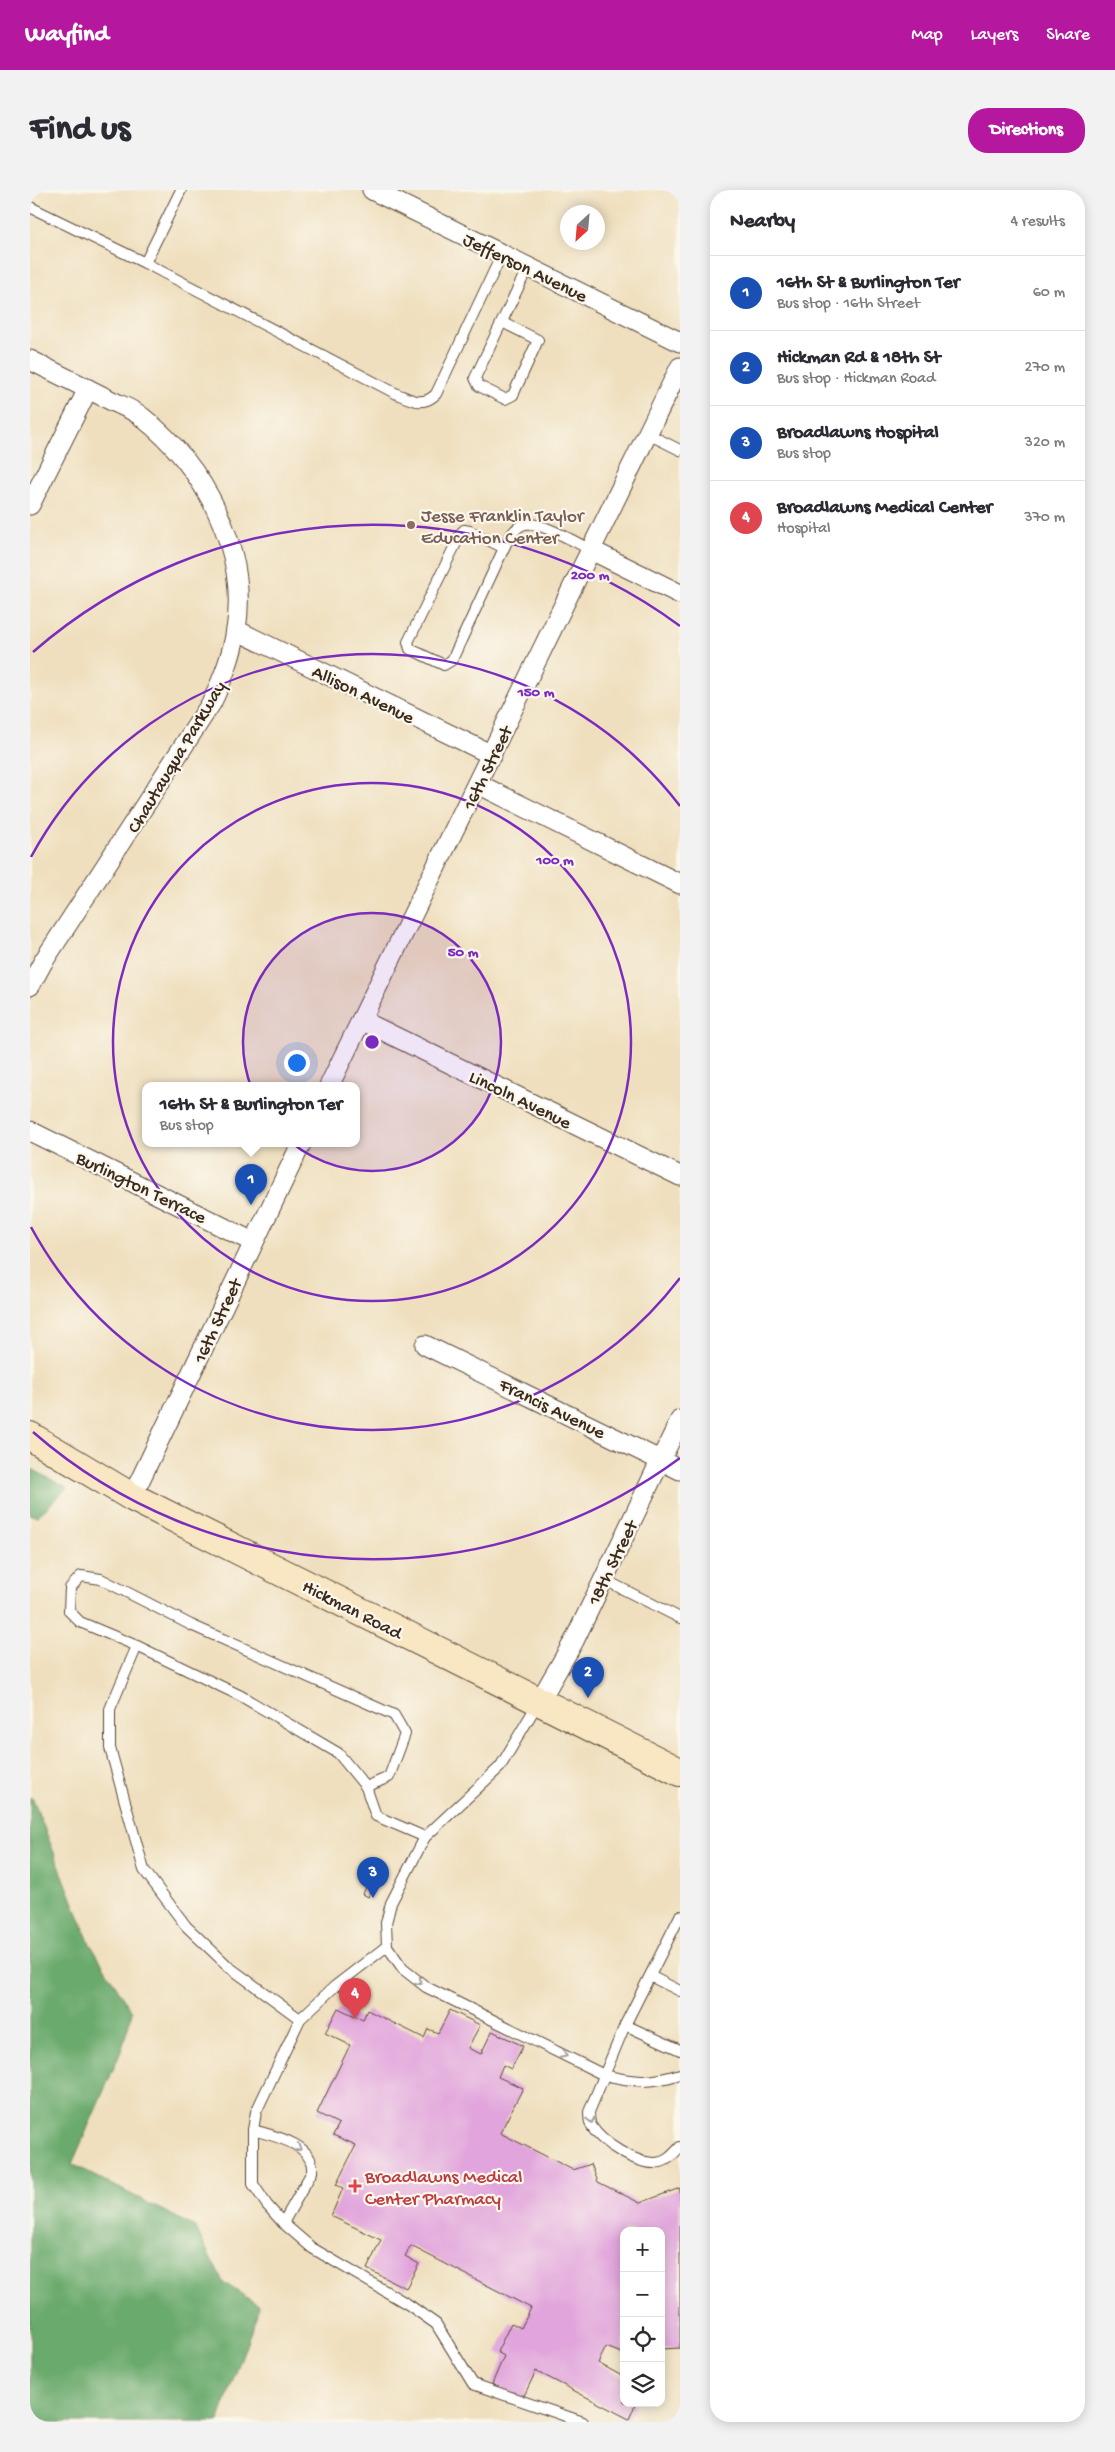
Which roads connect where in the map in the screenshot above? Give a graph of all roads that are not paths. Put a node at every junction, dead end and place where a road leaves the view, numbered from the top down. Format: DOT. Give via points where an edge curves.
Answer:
graph roads {
  1 [pos="181,190"];
  2 [pos="372,190"];
  3 [pos="30,206"];
  4 [pos="502,254"];
  5 [pos="144,263"];
  6 [pos="528,267"];
  7 [pos="502,322"];
  8 [pos="680,342"];
  9 [pos="30,360"];
  10 [pos="680,367"];
  11 [pos="88,389"];
  12 [pos="648,434"];
  13 [pos="680,450"];
  14 [pos="30,505"];
  15 [pos="504,548"];
  16 [pos="591,550"];
  17 [pos="680,594"];
  18 [pos="236,630"];
  19 [pos="492,755"];
  20 [pos="478,784"];
  21 [pos="680,884"];
  22 [pos="30,986"];
  23 [pos="361,1020"];
  24 [pos="331,1082"];
  25 [pos="30,1131"];
  26 [pos="300,1147"];
  27 [pos="680,1176"];
  28 [pos="253,1242"];
  29 [pos="425,1345"];
  30 [pos="680,1420"];
  31 [pos="30,1436"];
  32 [pos="661,1460"];
  33 [pos="680,1470"];
  34 [pos="132,1498"];
  35 [pos="603,1579"];
  36 [pos="680,1618"];
  37 [pos="137,1646"];
  38 [pos="539,1702"];
  39 [pos="680,1772"];
  40 [pos="366,1788"];
  41 [pos="425,1837"];
  42 [pos="680,1916"];
  43 [pos="387,1946"];
  44 [pos="650,1976"];
  45 [pos="680,1991"];
  46 [pos="300,2019"];
  47 [pos="625,2025"];
  48 [pos="680,2050"];
  49 [pos="680,2074"];
  50 [pos="604,2075"];
  51 [pos="252,2130"];
  52 [pos="680,2147"];
  53 [pos="283,2223"];
  54 [pos="583,2422"];
  1 -- 5 [label="lane"];
  2 -- 4 [label="street, Jefferson Avenue"];
  3 -- 5 [label="lane"];
  4 -- 5 [label="lane" via="436,394 429,401 418,402"];
  4 -- 6 [label="street, Jefferson Avenue"];
  6 -- 7 [label="lane"];
  6 -- 8 [label="street, Jefferson Avenue"];
  7 -- 7 [label="lane" via="475,378 479,386 505,399 513,395 538,340"];
  9 -- 11 [label="street, Chautauqua Parkway"];
  10 -- 12 [label="street, 16th Street"];
  11 -- 14 [label="street"];
  11 -- 18 [label="street, Chautauqua Parkway" via="141,416 178,449 207,490 227,536 234,567 238,607"];
  12 -- 13 [label="lane"];
  12 -- 16 [label="street, 16th Street"];
  15 -- 15 [label="lane" via="452,660 444,665 410,649 408,642 460,533 470,531"];
  15 -- 16 [label="lane" via="516,529 524,524"];
  16 -- 17 [label="street"];
  16 -- 19 [label="street, 16th Street"];
  18 -- 19 [label="street, Allison Avenue"];
  18 -- 22 [label="street, Chautauqua Parkway" via="228,667 212,702"];
  19 -- 20 [label="street, 16th Street"];
  20 -- 21 [label="street"];
  20 -- 23 [label="street, 16th Street"];
  23 -- 24 [label="street, 16th Street"];
  23 -- 27 [label="street, Lincoln Avenue"];
  25 -- 28 [label="street, Burlington Terrace"];
  26 -- 28 [label="street, 16th Street"];
  28 -- 34 [label="street, 16th Street"];
  29 -- 32 [label="street, Francis Avenue"];
  30 -- 32 [label="street, 18th Street"];
  31 -- 34 [label="main road, Hickman Road"];
  32 -- 33 [label="street, Francis Avenue"];
  32 -- 35 [label="street, 18th Street"];
  34 -- 38 [label="main road, Hickman Road"];
  35 -- 36 [label="lane"];
  35 -- 38 [label="street, 18th Street" via="574,1641"];
  37 -- 40 [label="lane" via="241,1696 338,1753"];
  37 -- 40 [label="lane" via="80,1622 69,1611 70,1588 80,1576 101,1579 191,1625 394,1715 404,1734 389,1778"];
  37 -- 46 [label="lane" via="110,1709 110,1748 144,1870 186,1926 229,1967"];
  38 -- 39 [label="main road, Hickman Road"];
  38 -- 41 [label="lane" via="500,1766"];
  40 -- 41 [label="lane" via="376,1816"];
  41 -- 43 [label="lane" via="391,1903 386,1923"];
  42 -- 44 [label="lane"];
  43 -- 46 [label="lane" via="334,1987"];
  43 -- 50 [label="lane, one-way" via="403,1969 426,1987"];
  44 -- 45 [label="lane"];
  44 -- 47 [label="lane"];
  46 -- 51 [label="lane" via="264,2092"];
  47 -- 48 [label="lane"];
  47 -- 50 [label="lane"];
  49 -- 50 [label="lane" via="658,2082 633,2082"];
  50 -- 52 [label="lane, one-way" via="589,2112 590,2125 602,2140 625,2153 656,2163 671,2158"];
  51 -- 53 [label="lane" via="253,2184"];
  51 -- 53 [label="lane, one-way" via="278,2137 309,2154 313,2162 312,2172"];
  53 -- 54 [label="lane" via="312,2248 436,2324 472,2384"];
}
